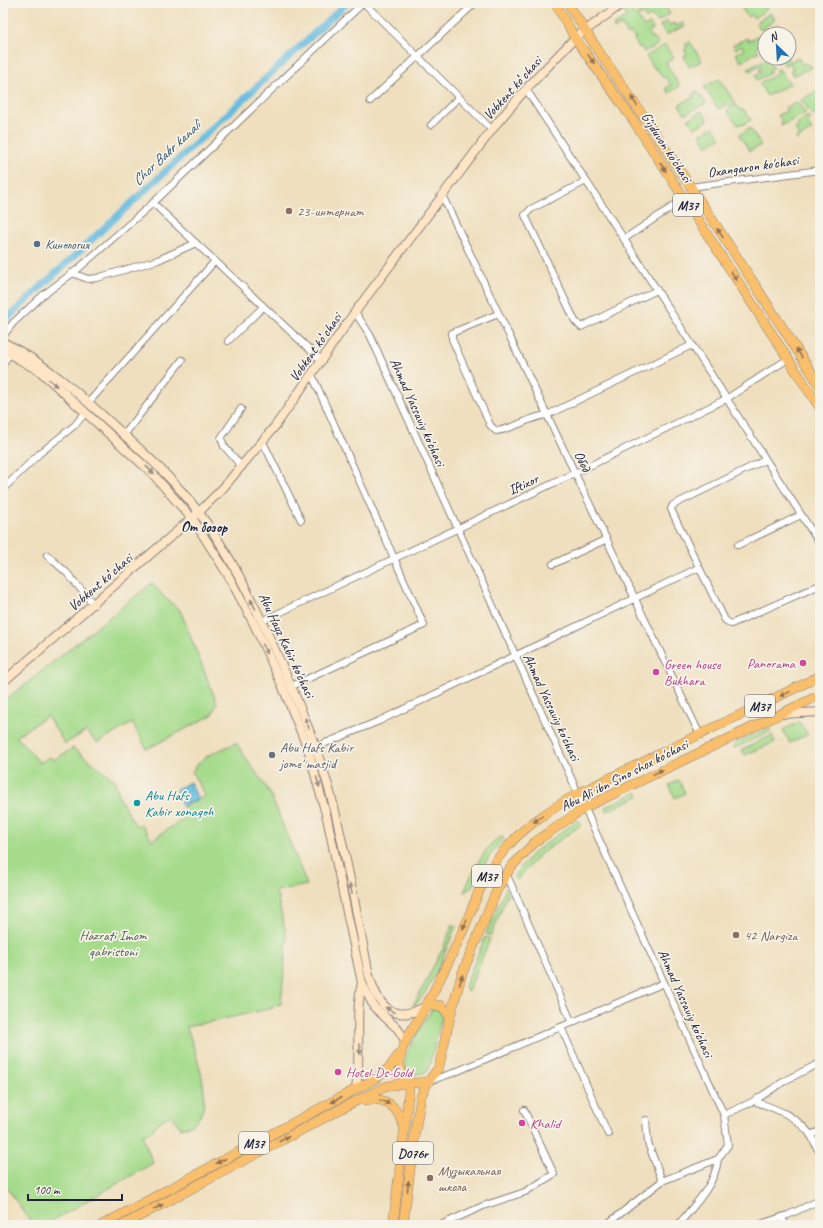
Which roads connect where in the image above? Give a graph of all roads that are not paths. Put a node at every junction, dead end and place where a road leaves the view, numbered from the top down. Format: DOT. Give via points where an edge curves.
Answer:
graph roads {
  1 [pos="364,3"];
  2 [pos="475,3"];
  3 [pos="555,3"];
  4 [pos="568,3"];
  5 [pos="623,3"];
  6 [pos="584,30"];
  7 [pos="575,38"];
  8 [pos="417,56"];
  9 [pos="526,89"];
  10 [pos="459,97"];
  11 [pos="370,101"];
  12 [pos="431,125"];
  13 [pos="492,130"];
  14 [pos="820,170"];
  15 [pos="586,181"];
  16 [pos="690,187"];
  17 [pos="443,197"];
  18 [pos="684,199"];
  19 [pos="153,203"];
  20 [pos="624,238"];
  21 [pos="196,243"];
  22 [pos="214,261"];
  23 [pos="72,273"];
  24 [pos="657,290"];
  25 [pos="263,307"];
  26 [pos="355,312"];
  27 [pos="498,314"];
  28 [pos="3,336"];
  29 [pos="228,341"];
  30 [pos="3,342"];
  31 [pos="692,345"];
  32 [pos="6,352"];
  33 [pos="788,359"];
  34 [pos="182,360"];
  35 [pos="322,361"];
  36 [pos="3,364"];
  37 [pos="312,375"];
  38 [pos="820,386"];
  39 [pos="726,399"];
  40 [pos="88,403"];
  41 [pos="820,408"];
  42 [pos="241,409"];
  43 [pos="86,412"];
  44 [pos="547,414"];
  45 [pos="124,435"];
  46 [pos="263,442"];
  47 [pos="765,460"];
  48 [pos="242,467"];
  49 [pos="575,473"];
  50 [pos="3,489"];
  51 [pos="199,512"];
  52 [pos="801,515"];
  53 [pos="192,518"];
  54 [pos="301,520"];
  55 [pos="458,528"];
  56 [pos="607,539"];
  57 [pos="820,544"];
  58 [pos="738,545"];
  59 [pos="47,554"];
  60 [pos="394,558"];
  61 [pos="553,564"];
  62 [pos="698,568"];
  63 [pos="820,585"];
  64 [pos="635,598"];
  65 [pos="94,605"];
  66 [pos="262,621"];
  67 [pos="515,655"];
  68 [pos="820,676"];
  69 [pos="3,682"];
  70 [pos="292,686"];
  71 [pos="820,695"];
  72 [pos="820,712"];
  73 [pos="777,715"];
  74 [pos="700,735"];
  75 [pos="316,747"];
  76 [pos="579,793"];
  77 [pos="586,807"];
  78 [pos="506,873"];
  79 [pos="354,922"];
  80 [pos="362,983"];
  81 [pos="664,983"];
  82 [pos="426,1006"];
  83 [pos="450,1017"];
  84 [pos="572,1023"];
  85 [pos="561,1027"];
  86 [pos="406,1042"];
  87 [pos="400,1053"];
  88 [pos="440,1063"];
  89 [pos="820,1063"];
  90 [pos="456,1072"];
  91 [pos="407,1082"];
  92 [pos="428,1082"];
  93 [pos="356,1089"];
  94 [pos="754,1101"];
  95 [pos="350,1104"];
  96 [pos="524,1110"];
  97 [pos="724,1115"];
  98 [pos="646,1120"];
  99 [pos="404,1129"];
  100 [pos="820,1131"];
  101 [pos="608,1134"];
  102 [pos="810,1135"];
  103 [pos="820,1154"];
  104 [pos="718,1159"];
  105 [pos="662,1181"];
  106 [pos="820,1200"];
  107 [pos="782,1217"];
  108 [pos="102,1225"];
  109 [pos="123,1225"];
  110 [pos="394,1225"];
  111 [pos="403,1225"];
  112 [pos="440,1225"];
  113 [pos="606,1225"];
  114 [pos="678,1225"];
  115 [pos="758,1225"];
  116 [pos="785,1225"];
  1 -- 8 [label="street"];
  1 -- 19 [label="street"];
  2 -- 8 [label="street"];
  3 -- 7 [label="main road, G'ijduvon ko'chasi / M37"];
  4 -- 6 [label="main road, G'ijduvon ko'chasi / M37"];
  5 -- 6 [label="main road, Vobkent koʻchasi"];
  6 -- 7 [label="main road, Vobkent koʻchasi"];
  16 -- 6 [label="main road, G'ijduvon ko'chasi / M37, one-way" via="625,87"];
  7 -- 9 [label="main road, Vobkent koʻchasi"];
  7 -- 18 [label="main road, G'ijduvon ko'chasi / M37, one-way"];
  8 -- 10 [label="street"];
  8 -- 11 [label="street"];
  9 -- 13 [label="main road, Vobkent koʻchasi"];
  9 -- 15 [label="street"];
  10 -- 12 [label="street"];
  10 -- 13 [label="street"];
  13 -- 17 [label="main road, Vobkent koʻchasi"];
  14 -- 16 [label="street, Oxangaron ko'chasi"];
  15 -- 20 [label="street"];
  15 -- 24 [label="street" via="530,209 525,215 575,321 581,327"];
  38 -- 16 [label="main road, G'ijduvon ko'chasi / M37, one-way"];
  17 -- 26 [label="main road, Vobkent koʻchasi"];
  17 -- 27 [label="street, Обод"];
  18 -- 20 [label="street"];
  18 -- 33 [label="main road, G'ijduvon ko'chasi / M37, one-way"];
  19 -- 21 [label="street"];
  19 -- 23 [label="street"];
  20 -- 24 [label="street"];
  21 -- 22 [label="street"];
  21 -- 23 [label="street" via="158,260 97,278 88,279"];
  22 -- 25 [label="street"];
  22 -- 40 [label="street"];
  23 -- 28 [label="street" via="42,296"];
  24 -- 31 [label="street"];
  25 -- 29 [label="street"];
  25 -- 35 [label="street"];
  26 -- 35 [label="main road, Vobkent koʻchasi"];
  26 -- 55 [label="street, Ahmad Yassaviy ko'chasi" via="370,335"];
  27 -- 44 [label="street, Обод"];
  27 -- 44 [label="street" via="452,333 452,339 490,425 496,431 507,430 529,419"];
  30 -- 40 [label="main road, Abu Hayz Kabir ko'chasi" via="48,368"];
  31 -- 39 [label="street"];
  31 -- 44 [label="street"];
  32 -- 36 [label="street"];
  32 -- 43 [label="main road, Abu Hayz Kabir ko'chasi, one-way" via="41,372"];
  33 -- 39 [label="street, Iftixor"];
  33 -- 41 [label="main road, G'ijduvon ko'chasi / M37"];
  34 -- 45 [label="street"];
  35 -- 37 [label="main road, Vobkent koʻchasi"];
  37 -- 46 [label="main road, Vobkent koʻchasi"];
  37 -- 60 [label="street"];
  39 -- 47 [label="street"];
  39 -- 49 [label="street, Iftixor"];
  40 -- 45 [label="main road, Abu Hayz Kabir ko'chasi"];
  42 -- 48 [label="street" via="221,438 224,446"];
  43 -- 50 [label="street"];
  43 -- 53 [label="main road, Abu Hayz Kabir ko'chasi, one-way" via="152,473"];
  44 -- 49 [label="street, Обод"];
  45 -- 51 [label="main road, Abu Hayz Kabir ko'chasi" via="163,472"];
  46 -- 48 [label="main road, Vobkent koʻchasi"];
  46 -- 54 [label="street"];
  47 -- 52 [label="street"];
  47 -- 62 [label="street" via="673,505 671,509"];
  48 -- 51 [label="main road, Vobkent koʻchasi"];
  49 -- 55 [label="street, Iftixor"];
  49 -- 56 [label="street, Обод"];
  51 -- 53 [label="main road, Vobkent koʻchasi"];
  66 -- 51 [label="main road, Abu Hayz Kabir ko'chasi, one-way" via="231,563"];
  52 -- 57 [label="street"];
  52 -- 58 [label="street"];
  53 -- 65 [label="main road, Vobkent koʻchasi"];
  53 -- 79 [label="main road, Abu Hayz Kabir ko'chasi, one-way" via="240,596 295,715 324,804"];
  55 -- 60 [label="street, Iftixor"];
  55 -- 67 [label="street, Ahmad Yassaviy ko'chasi"];
  56 -- 61 [label="street"];
  56 -- 64 [label="street, Обод"];
  59 -- 65 [label="street"];
  60 -- 66 [label="street, Iftixor"];
  60 -- 70 [label="street" via="424,625"];
  62 -- 63 [label="street" via="725,620 731,624"];
  62 -- 64 [label="street"];
  64 -- 67 [label="street"];
  64 -- 74 [label="street, Обод"];
  65 -- 69 [label="main road, Vobkent koʻchasi"];
  66 -- 70 [label="main road, Abu Hayz Kabir ko'chasi"];
  67 -- 75 [label="street" via="379,721"];
  67 -- 76 [label="street, Ahmad Yassaviy ko'chasi"];
  68 -- 74 [label="main road, Abu Ali ibn Sino shox ko'chasi / M37, one-way"];
  75 -- 70 [label="main road, Abu Hayz Kabir ko'chasi, one-way"];
  71 -- 73 [label="main road, Abu Ali ibn Sino shox ko'chasi / M37"];
  72 -- 73 [label="main road"];
  77 -- 73 [label="main road, Abu Ali ibn Sino shox ko'chasi / M37, one-way"];
  74 -- 76 [label="main road, Abu Ali ibn Sino shox ko'chasi / M37"];
  79 -- 75 [label="main road, Abu Hayz Kabir ko'chasi, one-way" via="335,811"];
  76 -- 77 [label="street, Ahmad Yassaviy ko'chasi"];
  76 -- 82 [label="main road, Abu Ali ibn Sino shox ko'chasi / M37, one-way" via="535,821 498,857"];
  77 -- 78 [label="main road, Abu Ali ibn Sino shox ko'chasi / M37" via="535,842"];
  77 -- 81 [label="street, Ahmad Yassaviy ko'chasi"];
  83 -- 78 [label="main road, Abu Ali ibn Sino shox ko'chasi / M37, one-way" via="462,974"];
  78 -- 84 [label="street"];
  79 -- 80 [label="main road, Abu Hayz Kabir ko'chasi"];
  82 -- 79 [label="main road, Abu Hayz Kabir ko'chasi, one-way" via="412,1013 403,1014 392,1012 381,1003 373,990"];
  80 -- 86 [label="main road, Abu Hayz Kabir ko'chasi" via="374,1007 398,1029"];
  80 -- 93 [label="main road, one-way" via="359,1005 360,1060"];
  81 -- 84 [label="street"];
  81 -- 97 [label="street, Ahmad Yassaviy ko'chasi"];
  82 -- 83 [label="main road" via="439,1004"];
  82 -- 86 [label="main road, M37"];
  83 -- 88 [label="main road, M37"];
  84 -- 85 [label="street"];
  85 -- 90 [label="street"];
  85 -- 101 [label="street"];
  86 -- 87 [label="main road, M37"];
  87 -- 91 [label="main road" via="400,1069"];
  87 -- 93 [label="main road, M37" via="386,1071"];
  88 -- 90 [label="street" via="446,1070"];
  88 -- 92 [label="main road, M37" via="437,1072"];
  89 -- 94 [label="street" via="786,1080"];
  90 -- 92 [label="street"];
  91 -- 92 [label="main road, M37"];
  91 -- 95 [label="main road, M37" via="385,1087"];
  91 -- 99 [label="main road, D076r" via="409,1091"];
  111 -- 92 [label="main road, D076r, one-way" via="416,1125 423,1091"];
  93 -- 108 [label="main road, M37, one-way"];
  94 -- 97 [label="street"];
  94 -- 102 [label="street" via="790,1115"];
  95 -- 99 [label="main road, D076r, one-way" via="370,1099 386,1102 397,1110"];
  109 -- 95 [label="main road, M37, one-way"];
  96 -- 112 [label="street" via="554,1174 525,1192 482,1206"];
  97 -- 104 [label="street, Ahmad Yassaviy ko'chasi" via="728,1145"];
  98 -- 105 [label="street" via="648,1143"];
  99 -- 110 [label="main road, D076r"];
  100 -- 102 [label="street"];
  102 -- 103 [label="street"];
  104 -- 105 [label="street"];
  104 -- 114 [label="street, Ahmad Yassaviy ko'chasi" via="717,1169 704,1193"];
  105 -- 113 [label="street"];
  106 -- 107 [label="street"];
  107 -- 115 [label="street"];
  107 -- 116 [label="street"];
}
